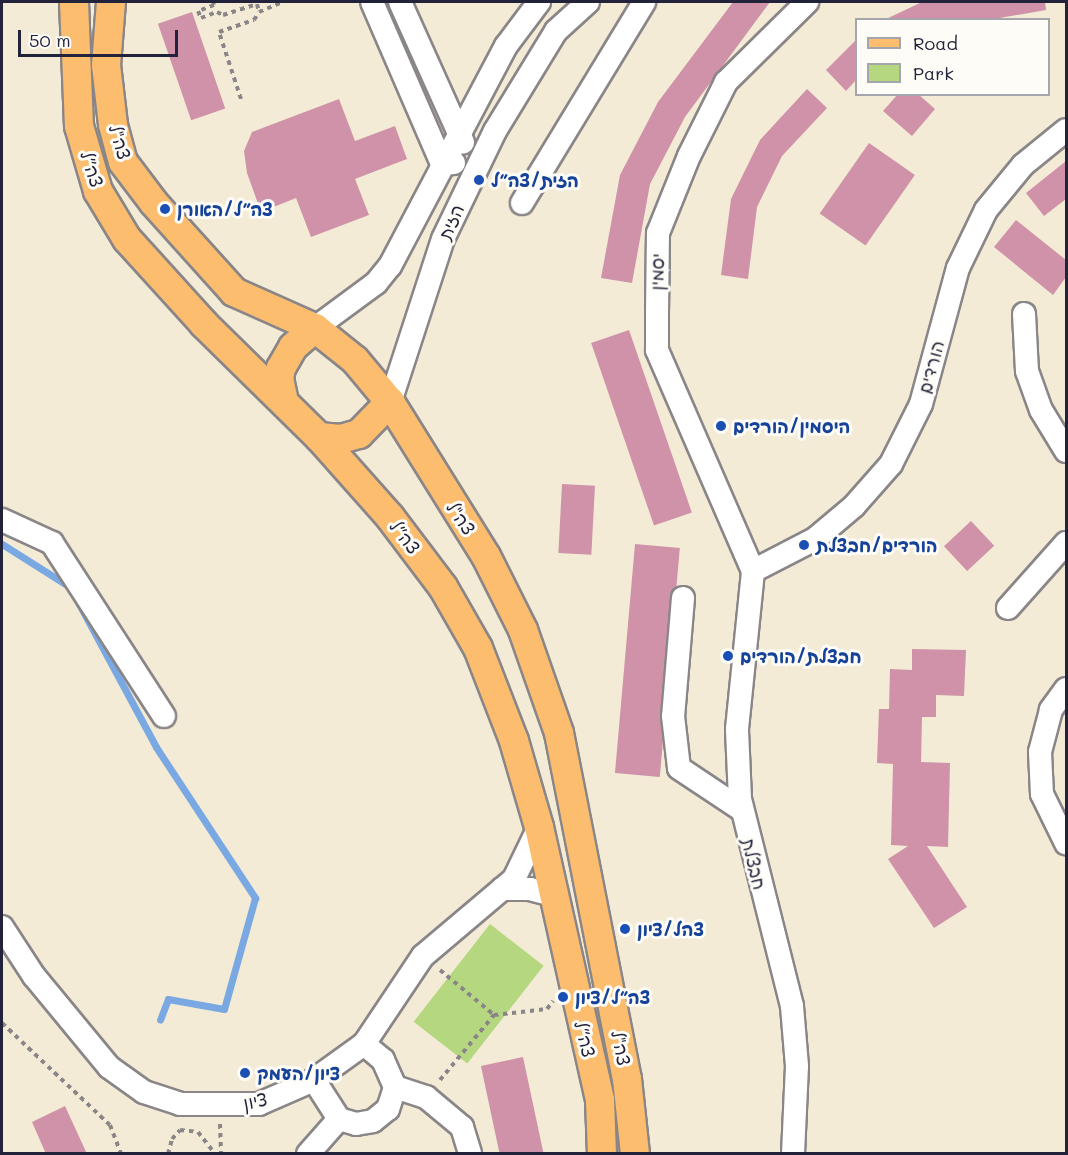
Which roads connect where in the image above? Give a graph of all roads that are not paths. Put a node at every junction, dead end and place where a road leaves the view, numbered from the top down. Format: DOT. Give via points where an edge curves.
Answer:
graph roads {
  1 [pos="74,2"];
  2 [pos="111,2"];
  3 [pos="372,2"];
  4 [pos="400,2"];
  5 [pos="539,2"];
  6 [pos="588,2"];
  7 [pos="644,2"];
  8 [pos="807,2"];
  9 [pos="1066,130"];
  10 [pos="457,136"];
  11 [pos="479,162"];
  12 [pos="442,164"];
  13 [pos="522,203"];
  14 [pos="1024,314"];
  15 [pos="315,328"];
  16 [pos="284,402"];
  17 [pos="390,402"];
  18 [pos="319,437"];
  19 [pos="1066,451"];
  20 [pos="2,520"];
  21 [pos="1066,543"];
  22 [pos="753,571"];
  23 [pos="683,598"];
  24 [pos="1008,608"];
  25 [pos="1066,689"];
  26 [pos="164,716"];
  27 [pos="742,810"];
  28 [pos="539,828"];
  29 [pos="1066,843"];
  30 [pos="502,890"];
  31 [pos="553,895"];
  32 [pos="2,927"];
  33 [pos="364,1044"];
  34 [pos="314,1080"];
  35 [pos="395,1087"];
  36 [pos="339,1119"];
  37 [pos="308,1154"];
  38 [pos="470,1154"];
  39 [pos="602,1154"];
  40 [pos="635,1154"];
  41 [pos="793,1154"];
  1 -- 16 [label="main road, צה״ל" via="79,126 98,191 128,239 167,284"];
  2 -- 15 [label="main road, צה\"ל" via="106,65 113,125 123,162 161,212 234,292"];
  3 -- 12 [label="street"];
  4 -- 10 [label="street"];
  5 -- 10 [label="street, הזית" via="506,46"];
  6 -- 11 [label="street, הזית" via="556,31 530,67"];
  7 -- 13 [label="street"];
  8 -- 22 [label="street, יסמין" via="726,82 689,156 658,233 657,350"];
  9 -- 22 [label="street, הורדים" via="1023,165 986,210 958,268 921,404 891,464 854,506 815,539"];
  10 -- 11 [label="street"];
  10 -- 12 [label="street, הזית"];
  11 -- 12 [label="street"];
  11 -- 17 [label="street, הזית" via="443,239"];
  12 -- 15 [label="street, הזית" via="390,266 376,283"];
  14 -- 19 [label="street" via="1027,371 1041,410"];
  15 -- 16 [label="main road" via="287,354 279,379"];
  15 -- 17 [label="main road, צה\"ל" via="355,360"];
  16 -- 18 [label="main road, צה״ל"];
  17 -- 18 [label="main road" via="359,434 341,439"];
  17 -- 40 [label="main road, צה\"ל" via="486,556 523,630 559,733 627,1079"];
  18 -- 28 [label="main road, צה״ל" via="390,517 443,587 478,648 510,731"];
  20 -- 26 [label="street" via="52,543"];
  21 -- 24 [label="street"];
  22 -- 27 [label="street, חבצלת" via="737,729"];
  23 -- 27 [label="street" via="672,716 679,768"];
  25 -- 29 [label="street" via="1051,710 1040,752 1042,794"];
  27 -- 41 [label="street, חבצלת" via="792,1006 797,1089"];
  28 -- 30 [label="street, ציון" via="521,869"];
  28 -- 31 [label="main road, צה״ל"];
  30 -- 31 [label="street" via="530,889"];
  30 -- 33 [label="street, ציון" via="423,956"];
  31 -- 39 [label="main road, צה״ל" via="600,1100"];
  32 -- 34 [label="street, ציון" via="34,976 109,1067 144,1092 180,1104 259,1104"];
  33 -- 34 [label="street, ציון"];
  33 -- 35 [label="street" via="383,1060"];
  34 -- 36 [label="street"];
  35 -- 36 [label="street" via="388,1109 373,1121 356,1124"];
  35 -- 38 [label="street" via="426,1097 462,1127"];
  36 -- 37 [label="street"];
}
